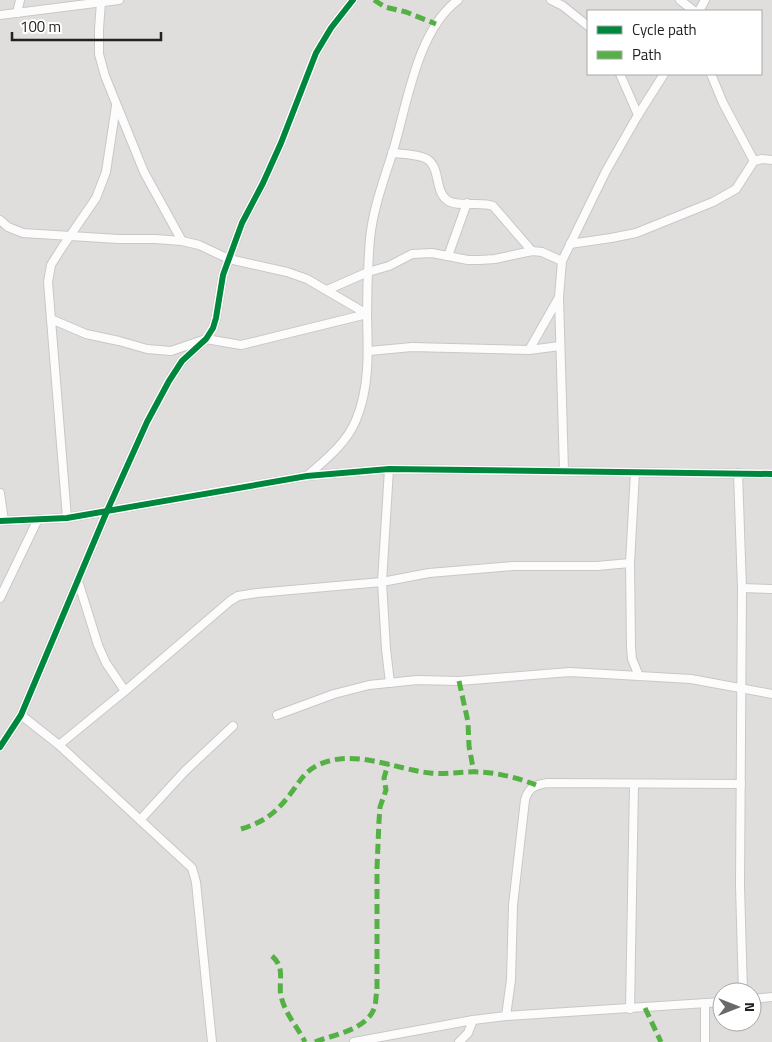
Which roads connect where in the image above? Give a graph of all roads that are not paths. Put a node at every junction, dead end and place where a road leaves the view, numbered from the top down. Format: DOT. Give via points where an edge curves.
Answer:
graph roads {
  1 [pos="20,0"];
  2 [pos="119,0"];
  3 [pos="353,0"];
  4 [pos="458,0"];
  5 [pos="551,0"];
  6 [pos="680,0"];
  7 [pos="101,2"];
  8 [pos="693,10"];
  9 [pos="17,13"];
  10 [pos="0,15"];
  11 [pos="587,25"];
  12 [pos="620,75"];
  13 [pos="663,75"];
  14 [pos="711,75"];
  15 [pos="116,106"];
  16 [pos="638,115"];
  17 [pos="392,153"];
  18 [pos="772,160"];
  19 [pos="754,161"];
  20 [pos="467,203"];
  21 [pos="0,220"];
  22 [pos="4,228"];
  23 [pos="70,236"];
  24 [pos="182,241"];
  25 [pos="570,244"];
  26 [pos="532,251"];
  27 [pos="448,256"];
  28 [pos="229,259"];
  29 [pos="562,260"];
  30 [pos="368,272"];
  31 [pos="326,290"];
  32 [pos="559,297"];
  33 [pos="368,314"];
  34 [pos="50,319"];
  35 [pos="206,339"];
  36 [pos="560,346"];
  37 [pos="529,350"];
  38 [pos="369,351"];
  39 [pos="389,469"];
  40 [pos="564,471"];
  41 [pos="635,472"];
  42 [pos="738,472"];
  43 [pos="772,474"];
  44 [pos="307,476"];
  45 [pos="0,493"];
  46 [pos="108,511"];
  47 [pos="67,518"];
  48 [pos="38,519"];
  49 [pos="2,521"];
  50 [pos="630,563"];
  51 [pos="78,580"];
  52 [pos="382,582"];
  53 [pos="742,588"];
  54 [pos="772,589"];
  55 [pos="0,598"];
  56 [pos="638,676"];
  57 [pos="390,683"];
  58 [pos="741,687"];
  59 [pos="125,691"];
  60 [pos="772,694"];
  61 [pos="21,715"];
  62 [pos="277,715"];
  63 [pos="233,726"];
  64 [pos="59,744"];
  65 [pos="0,748"];
  66 [pos="634,784"];
  67 [pos="741,784"];
  68 [pos="140,820"];
  69 [pos="742,982"];
  70 [pos="705,1003"];
  71 [pos="712,1003"];
  72 [pos="630,1009"];
  73 [pos="506,1016"];
  74 [pos="474,1020"];
  75 [pos="212,1042"];
  76 [pos="354,1042"];
  77 [pos="459,1042"];
  78 [pos="705,1042"];
  1 -- 9 [label="street"];
  2 -- 7 [label="street"];
  3 -- 28 [label="street" via="330,28 316,53 281,143"];
  4 -- 17 [label="street" via="436,24 420,55"];
  5 -- 11 [label="street"];
  6 -- 8 [label="street"];
  7 -- 9 [label="street"];
  7 -- 15 [label="street" via="99,54"];
  9 -- 10 [label="street"];
  12 -- 16 [label="street"];
  13 -- 16 [label="street"];
  14 -- 19 [label="street"];
  15 -- 23 [label="street" via="106,172 96,198"];
  15 -- 24 [label="street" via="144,172"];
  16 -- 25 [label="street"];
  17 -- 20 [label="street" via="427,159 448,201"];
  17 -- 30 [label="street" via="375,206"];
  18 -- 19 [label="street"];
  19 -- 25 [label="street" via="736,189 712,202 636,233"];
  20 -- 26 [label="street" via="494,206"];
  20 -- 27 [label="street"];
  21 -- 22 [label="street"];
  22 -- 23 [label="street" via="24,233"];
  23 -- 24 [label="street"];
  23 -- 34 [label="street" via="51,265 48,282"];
  24 -- 28 [label="street"];
  25 -- 29 [label="street"];
  26 -- 27 [label="street" via="480,260"];
  26 -- 29 [label="street"];
  27 -- 30 [label="street" via="412,254"];
  28 -- 31 [label="street" via="287,272"];
  28 -- 35 [label="street" via="216,318"];
  29 -- 32 [label="street"];
  30 -- 31 [label="street"];
  30 -- 33 [label="street"];
  31 -- 33 [label="street"];
  32 -- 36 [label="street"];
  32 -- 37 [label="street"];
  33 -- 35 [label="street" via="241,346"];
  33 -- 38 [label="street"];
  34 -- 35 [label="street" via="86,334 156,351 171,351"];
  34 -- 47 [label="street"];
  35 -- 46 [label="street" via="182,361 169,382 147,422"];
  36 -- 37 [label="street"];
  36 -- 40 [label="street"];
  37 -- 38 [label="street" via="412,347"];
  38 -- 44 [label="street" via="363,399 348,437"];
  39 -- 40 [label="street"];
  39 -- 44 [label="street"];
  39 -- 52 [label="street"];
  40 -- 41 [label="street"];
  41 -- 42 [label="street"];
  41 -- 50 [label="street"];
  42 -- 43 [label="street"];
  42 -- 53 [label="street"];
  44 -- 46 [label="street"];
  45 -- 49 [label="street"];
  46 -- 47 [label="street"];
  46 -- 51 [label="street"];
  47 -- 48 [label="street"];
  48 -- 49 [label="street"];
  48 -- 55 [label="street"];
  50 -- 52 [label="street" via="513,566 429,573"];
  50 -- 56 [label="street" via="631,647"];
  51 -- 59 [label="street" via="98,645"];
  51 -- 61 [label="street"];
  52 -- 57 [label="street"];
  52 -- 59 [label="street" via="238,596"];
  53 -- 54 [label="street"];
  53 -- 58 [label="street"];
  56 -- 57 [label="street" via="570,672"];
  56 -- 58 [label="street" via="691,679"];
  57 -- 62 [label="street" via="334,694"];
  58 -- 60 [label="street"];
  58 -- 67 [label="street"];
  59 -- 64 [label="street"];
  61 -- 64 [label="street"];
  61 -- 65 [label="street"];
  63 -- 68 [label="street"];
  64 -- 68 [label="street"];
  66 -- 67 [label="street"];
  66 -- 72 [label="street"];
  66 -- 73 [label="street" via="547,783 536,785 527,793 513,904 511,980"];
  67 -- 69 [label="street"];
  68 -- 75 [label="street" via="192,868"];
  70 -- 71 [label="street"];
  70 -- 72 [label="street"];
  70 -- 78 [label="street"];
  72 -- 73 [label="street"];
  73 -- 74 [label="street"];
  74 -- 76 [label="street"];
  74 -- 77 [label="street"];
}
